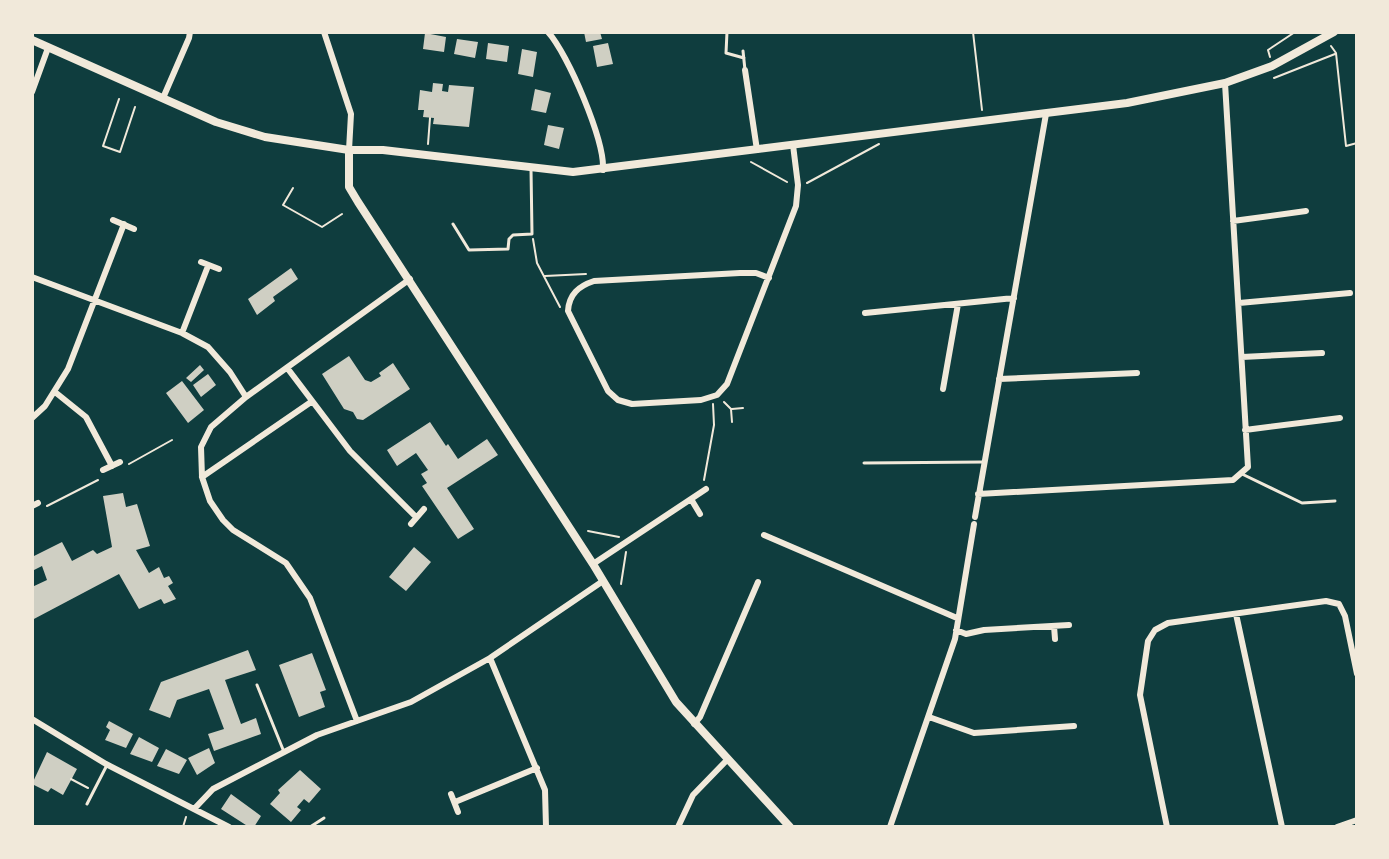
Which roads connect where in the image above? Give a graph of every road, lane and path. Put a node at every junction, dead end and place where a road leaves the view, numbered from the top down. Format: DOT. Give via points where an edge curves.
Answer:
graph roads {
  1 [pos="190,32"];
  2 [pos="324,32"];
  3 [pos="548,32"];
  4 [pos="727,32"];
  5 [pos="973,32"];
  6 [pos="1295,32"];
  7 [pos="1334,32"];
  8 [pos="32,40"];
  9 [pos="1328,42"];
  10 [pos="48,48"];
  11 [pos="743,51"];
  12 [pos="1336,53"];
  13 [pos="744,58"];
  14 [pos="1272,66"];
  15 [pos="745,70"];
  16 [pos="1274,78"];
  17 [pos="1225,83"];
  18 [pos="32,92"];
  19 [pos="163,98"];
  20 [pos="119,99"];
  21 [pos="135,107"];
  22 [pos="1046,114"];
  23 [pos="430,118"];
  24 [pos="984,121"];
  25 [pos="883,142"];
  26 [pos="1357,143"];
  27 [pos="428,144"];
  28 [pos="793,145"];
  29 [pos="349,150"];
  30 [pos="757,150"];
  31 [pos="751,162"];
  32 [pos="531,165"];
  33 [pos="603,170"];
  34 [pos="293,188"];
  35 [pos="797,188"];
  36 [pos="1306,211"];
  37 [pos="342,214"];
  38 [pos="113,220"];
  39 [pos="1233,221"];
  40 [pos="124,224"];
  41 [pos="453,224"];
  42 [pos="134,229"];
  43 [pos="532,234"];
  44 [pos="219,269"];
  45 [pos="587,274"];
  46 [pos="545,276"];
  47 [pos="32,277"];
  48 [pos="769,278"];
  49 [pos="410,279"];
  50 [pos="1350,293"];
  51 [pos="1014,298"];
  52 [pos="94,300"];
  53 [pos="1239,303"];
  54 [pos="958,304"];
  55 [pos="562,311"];
  56 [pos="865,313"];
  57 [pos="182,333"];
  58 [pos="1322,353"];
  59 [pos="1242,357"];
  60 [pos="288,369"];
  61 [pos="1137,373"];
  62 [pos="999,379"];
  63 [pos="943,389"];
  64 [pos="55,392"];
  65 [pos="246,397"];
  66 [pos="712,397"];
  67 [pos="721,398"];
  68 [pos="311,402"];
  69 [pos="743,408"];
  70 [pos="731,409"];
  71 [pos="32,418"];
  72 [pos="1340,418"];
  73 [pos="732,422"];
  74 [pos="1245,430"];
  75 [pos="172,440"];
  76 [pos="120,462"];
  77 [pos="984,462"];
  78 [pos="130,463"];
  79 [pos="864,463"];
  80 [pos="112,466"];
  81 [pos="103,474"];
  82 [pos="1242,474"];
  83 [pos="202,477"];
  84 [pos="706,489"];
  85 [pos="978,494"];
  86 [pos="691,499"];
  87 [pos="1335,501"];
  88 [pos="46,507"];
  89 [pos="424,509"];
  90 [pos="700,514"];
  91 [pos="588,531"];
  92 [pos="764,535"];
  93 [pos="622,538"];
  94 [pos="627,547"];
  95 [pos="593,564"];
  96 [pos="603,581"];
  97 [pos="758,582"];
  98 [pos="621,584"];
  99 [pos="1236,614"];
  100 [pos="957,618"];
  101 [pos="1069,625"];
  102 [pos="1054,626"];
  103 [pos="956,630"];
  104 [pos="1055,639"];
  105 [pos="490,658"];
  106 [pos="1357,674"];
  107 [pos="257,685"];
  108 [pos="929,717"];
  109 [pos="32,719"];
  110 [pos="357,721"];
  111 [pos="694,724"];
  112 [pos="1074,726"];
  113 [pos="284,752"];
  114 [pos="727,760"];
  115 [pos="107,765"];
  116 [pos="537,768"];
  117 [pos="71,779"];
  118 [pos="93,791"];
  119 [pos="451,794"];
  120 [pos="455,802"];
  121 [pos="87,804"];
  122 [pos="192,807"];
  123 [pos="458,812"];
  124 [pos="324,818"];
  125 [pos="1357,820"];
  126 [pos="183,827"];
  127 [pos="229,827"];
  128 [pos="310,827"];
  129 [pos="546,827"];
  130 [pos="678,827"];
  131 [pos="790,827"];
  132 [pos="890,827"];
  133 [pos="1167,827"];
  134 [pos="1282,827"];
  135 [pos="1337,827"];
  1 -- 19 [label="street"];
  2 -- 29 [label="street" via="351,114"];
  3 -- 33 [label="street" via="567,60 602,149"];
  4 -- 13 [label="lane" via="726,53"];
  5 -- 24 [label="path"];
  6 -- 14 [label="path" via="1268,50"];
  7 -- 9 [label="street"];
  8 -- 10 [label="street"];
  9 -- 12 [label="path"];
  9 -- 14 [label="street"];
  10 -- 18 [label="street"];
  10 -- 19 [label="street"];
  11 -- 13 [label="lane"];
  12 -- 16 [label="path"];
  12 -- 26 [label="path" via="1346,146"];
  13 -- 15 [label="lane"];
  14 -- 17 [label="street"];
  15 -- 30 [label="street"];
  17 -- 22 [label="street"];
  17 -- 39 [label="street"];
  19 -- 29 [label="street" via="265,137"];
  20 -- 21 [label="path" via="103,146 120,152"];
  22 -- 24 [label="street"];
  22 -- 51 [label="street"];
  23 -- 27 [label="path"];
  24 -- 28 [label="street"];
  25 -- 35 [label="path"];
  28 -- 30 [label="street"];
  28 -- 35 [label="street"];
  29 -- 32 [label="street"];
  29 -- 49 [label="street" via="349,187"];
  30 -- 33 [label="street"];
  31 -- 35 [label="path"];
  32 -- 33 [label="street" via="573,172"];
  32 -- 43 [label="lane"];
  34 -- 37 [label="path" via="283,205 322,227"];
  35 -- 48 [label="street" via="796,206"];
  36 -- 39 [label="street"];
  38 -- 40 [label="street"];
  39 -- 53 [label="street"];
  40 -- 42 [label="street"];
  40 -- 52 [label="street"];
  41 -- 43 [label="lane" via="469,250 508,249 513,235"];
  43 -- 46 [label="path"];
  44 -- 57 [label="street" via="204,264"];
  45 -- 46 [label="path"];
  46 -- 55 [label="path"];
  47 -- 52 [label="street"];
  48 -- 66 [label="street" via="727,384"];
  48 -- 66 [label="street" via="740,273 594,281 573,293 568,311 612,397 632,404"];
  49 -- 60 [label="street"];
  49 -- 95 [label="street"];
  50 -- 53 [label="street"];
  51 -- 54 [label="street"];
  51 -- 62 [label="street"];
  52 -- 57 [label="street"];
  52 -- 64 [label="street"];
  53 -- 59 [label="street"];
  54 -- 56 [label="street"];
  54 -- 63 [label="street"];
  57 -- 65 [label="street" via="208,347"];
  58 -- 59 [label="street"];
  59 -- 74 [label="street"];
  60 -- 65 [label="street"];
  60 -- 68 [label="street"];
  61 -- 62 [label="street"];
  62 -- 77 [label="street"];
  64 -- 71 [label="street"];
  64 -- 80 [label="street" via="86,417"];
  65 -- 83 [label="street" via="211,427 201,447"];
  66 -- 84 [label="path"];
  67 -- 70 [label="path"];
  68 -- 83 [label="street"];
  68 -- 89 [label="street" via="413,521"];
  69 -- 70 [label="path"];
  70 -- 73 [label="path"];
  72 -- 74 [label="street"];
  74 -- 82 [label="street" via="1248,467"];
  75 -- 78 [label="path"];
  76 -- 80 [label="street"];
  77 -- 79 [label="lane"];
  77 -- 85 [label="street"];
  80 -- 81 [label="street"];
  81 -- 88 [label="path"];
  82 -- 85 [label="street" via="1233,480"];
  82 -- 87 [label="lane" via="1302,503"];
  83 -- 110 [label="street" via="223,520 286,563 310,598"];
  84 -- 86 [label="street"];
  85 -- 100 [label="street"];
  86 -- 90 [label="street"];
  86 -- 95 [label="street"];
  91 -- 93 [label="path"];
  92 -- 100 [label="street"];
  94 -- 98 [label="path"];
  95 -- 96 [label="street"];
  96 -- 105 [label="street"];
  96 -- 111 [label="street"];
  97 -- 111 [label="street"];
  99 -- 106 [label="street" via="1326,601 1339,604"];
  99 -- 133 [label="street" via="1168,623 1148,641 1140,695"];
  99 -- 134 [label="street"];
  100 -- 103 [label="street"];
  101 -- 102 [label="street"];
  102 -- 103 [label="street" via="975,634"];
  102 -- 104 [label="street"];
  103 -- 108 [label="street"];
  105 -- 110 [label="street" via="411,702"];
  105 -- 116 [label="street"];
  107 -- 113 [label="lane"];
  108 -- 112 [label="street" via="974,733"];
  108 -- 132 [label="street"];
  109 -- 115 [label="street"];
  110 -- 113 [label="street"];
  111 -- 114 [label="street"];
  113 -- 122 [label="street" via="213,789"];
  114 -- 130 [label="street" via="693,795"];
  114 -- 131 [label="street"];
  115 -- 118 [label="lane"];
  115 -- 122 [label="street"];
  116 -- 120 [label="street"];
  116 -- 129 [label="street" via="545,790"];
  117 -- 118 [label="path"];
  118 -- 121 [label="lane"];
  119 -- 120 [label="street"];
  120 -- 123 [label="street"];
  122 -- 126 [label="path"];
  122 -- 127 [label="street"];
  124 -- 128 [label="lane"];
  125 -- 135 [label="street"];
}
